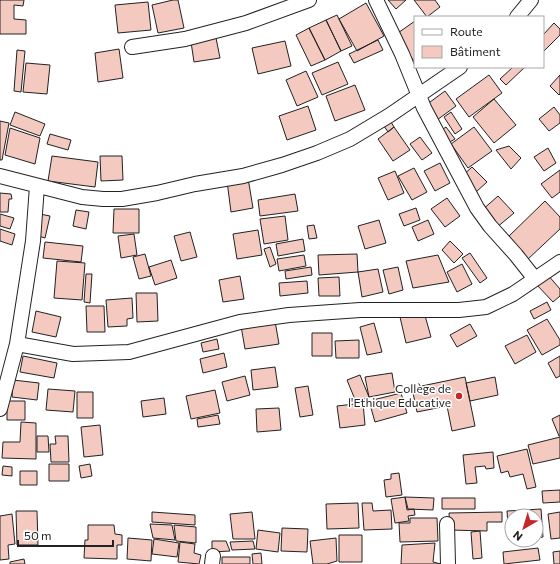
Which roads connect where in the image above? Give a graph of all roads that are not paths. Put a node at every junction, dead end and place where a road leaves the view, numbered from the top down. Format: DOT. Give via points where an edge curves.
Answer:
graph roads {
  1 [pos="309,0"];
  2 [pos="376,0"];
  3 [pos="531,0"];
  4 [pos="518,16"];
  5 [pos="132,47"];
  6 [pos="459,68"];
  7 [pos="418,96"];
  8 [pos="0,176"];
  9 [pos="37,186"];
  10 [pos="560,262"];
  11 [pos="535,279"];
  12 [pos="17,344"];
  13 [pos="0,409"];
  14 [pos="447,524"];
  15 [pos="448,564"];
  1 -- 5 [label="street" via="246,23 185,39"];
  2 -- 7 [label="street" via="402,54"];
  3 -- 4 [label="street"];
  6 -- 7 [label="street"];
  7 -- 9 [label="street" via="350,139 282,166 243,176 122,199 82,197"];
  7 -- 11 [label="street" via="477,208"];
  8 -- 9 [label="street"];
  9 -- 12 [label="street" via="33,241"];
  10 -- 11 [label="street"];
  11 -- 12 [label="street" via="513,294 486,307 459,310 360,310 289,315 240,322 129,352 73,354"];
  12 -- 13 [label="street"];
  14 -- 15 [label="street"];
}
